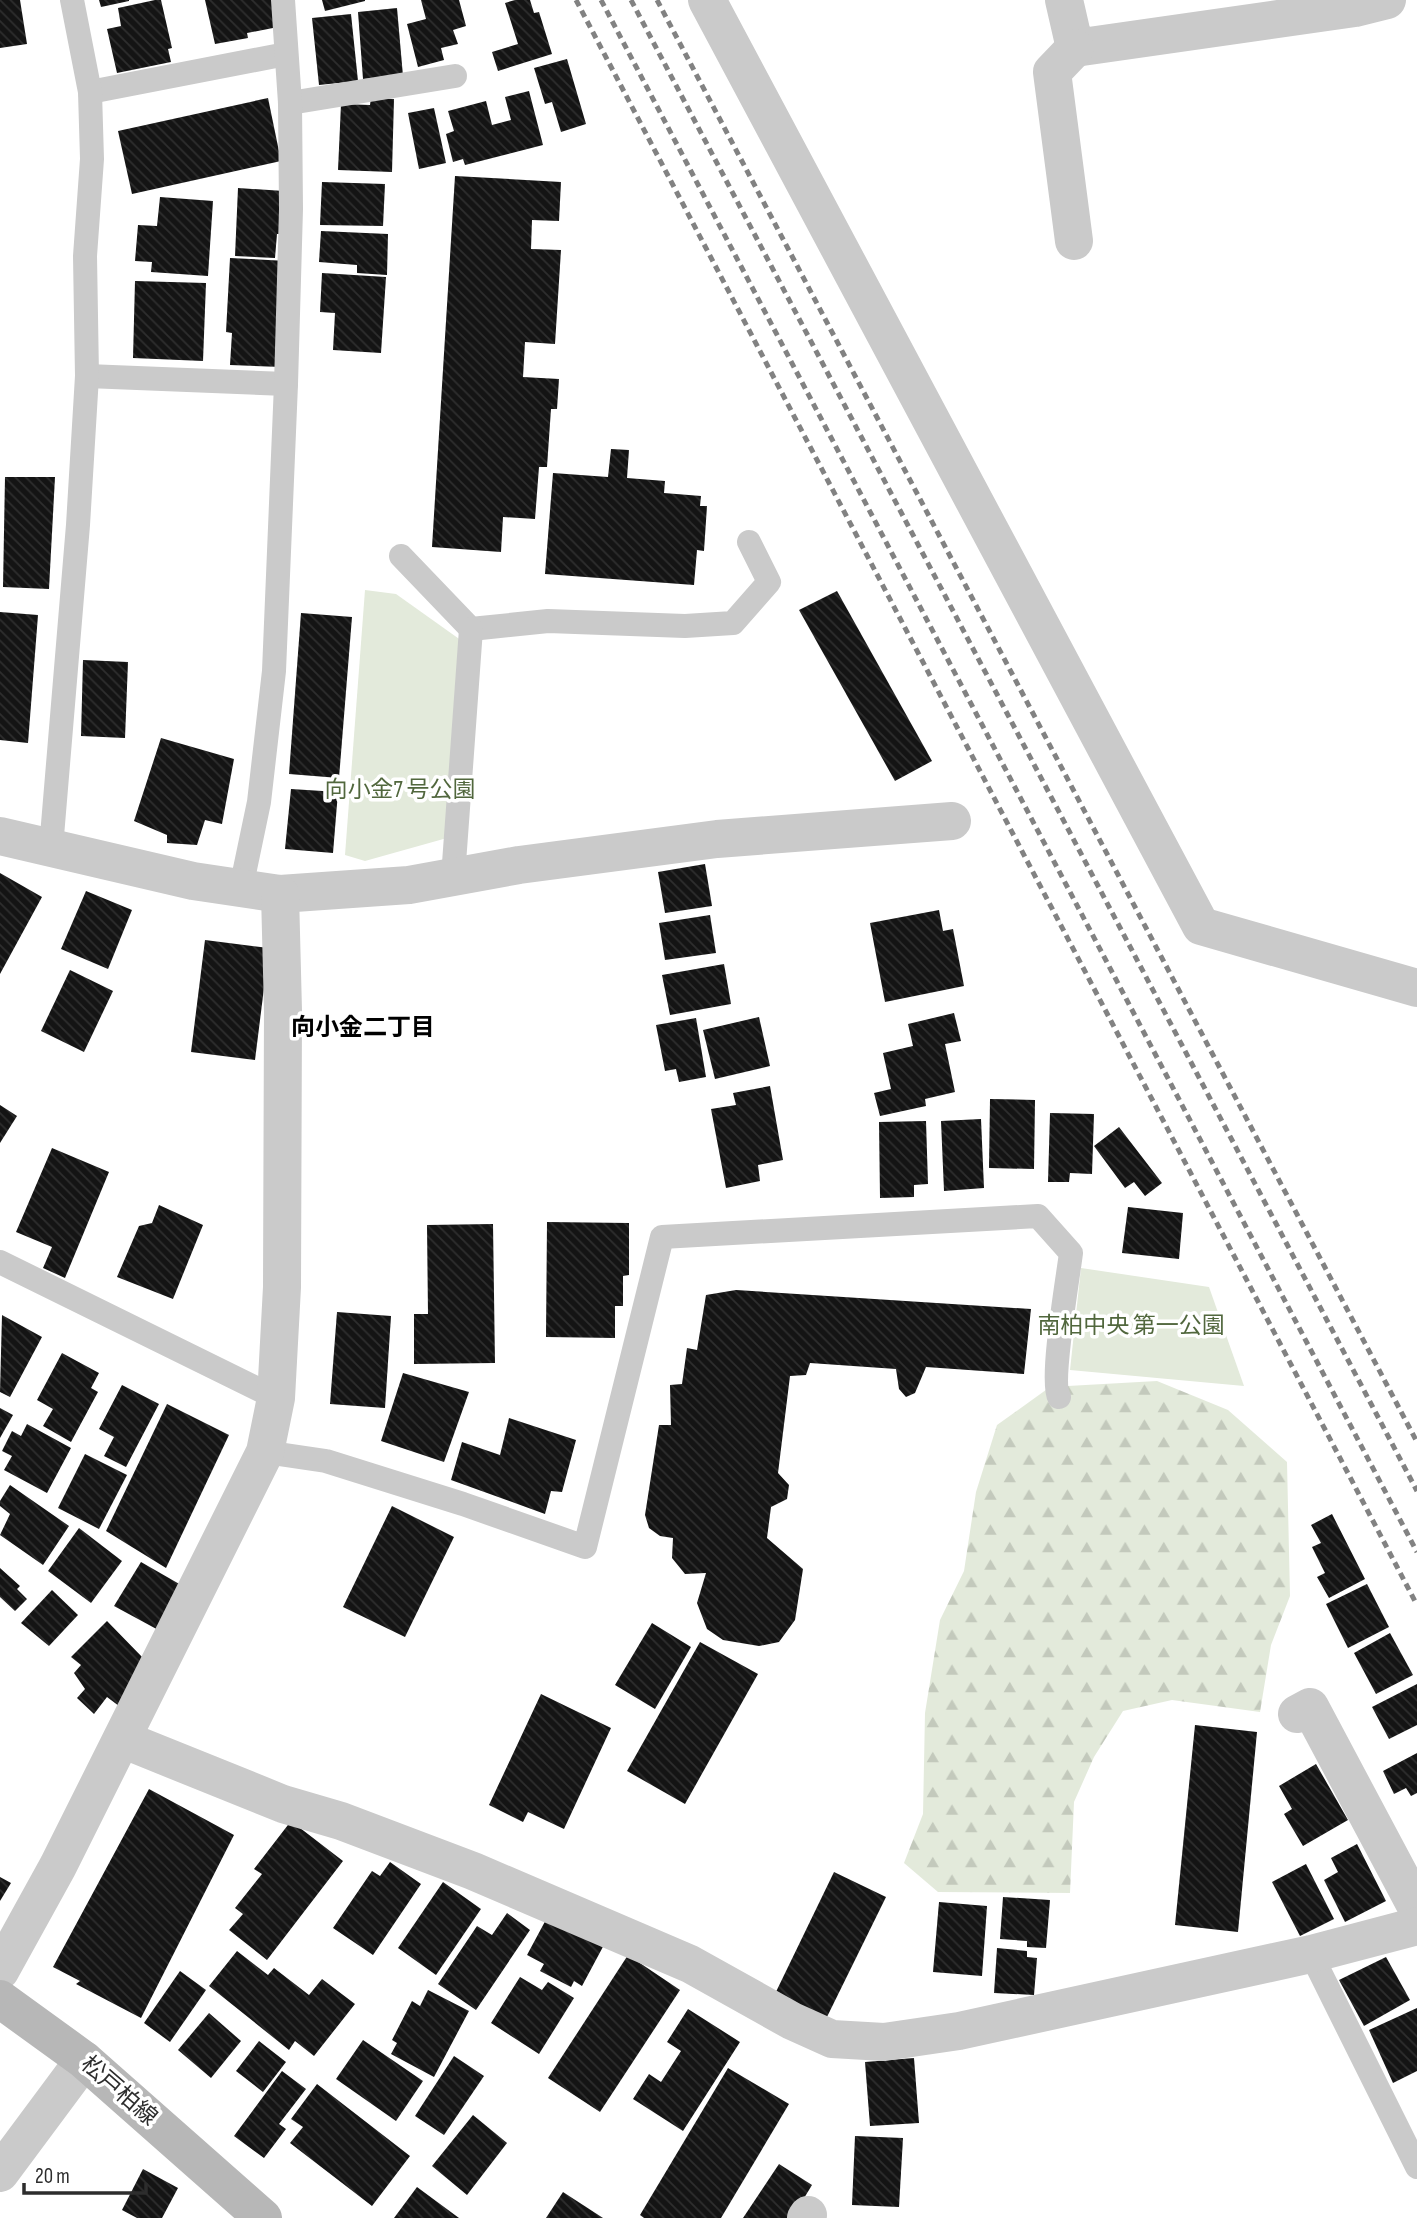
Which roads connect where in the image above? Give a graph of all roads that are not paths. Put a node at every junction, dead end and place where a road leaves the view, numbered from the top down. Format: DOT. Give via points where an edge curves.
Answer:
graph roads {
  1 [pos="72,0"];
  2 [pos="283,0"];
  3 [pos="707,0"];
  4 [pos="1064,0"];
  5 [pos="1365,3"];
  6 [pos="1075,48"];
  7 [pos="286,54"];
  8 [pos="455,76"];
  9 [pos="90,92"];
  10 [pos="290,103"];
  11 [pos="1074,241"];
  12 [pos="87,376"];
  13 [pos="286,384"];
  14 [pos="749,542"];
  15 [pos="401,556"];
  16 [pos="471,629"];
  17 [pos="952,821"];
  18 [pos="0,836"];
  19 [pos="51,848"];
  20 [pos="453,877"];
  21 [pos="241,888"];
  22 [pos="280,894"];
  23 [pos="1417,988"];
  24 [pos="0,1262"];
  25 [pos="1059,1397"];
  26 [pos="276,1398"];
  27 [pos="265,1452"];
  28 [pos="1297,1714"];
  29 [pos="122,1739"];
  30 [pos="1417,1908"];
  31 [pos="1417,1926"];
  32 [pos="1311,1954"];
  33 [pos="0,1971"];
  34 [pos="0,1999"];
  35 [pos="85,2060"];
  36 [pos="1417,2167"];
  37 [pos="0,2173"];
  38 [pos="258,2216"];
  1 -- 9 [label="lane"];
  2 -- 7 [label="lane"];
  3 -- 23 [label="street" via="1201,926"];
  4 -- 6 [label="street"];
  5 -- 6 [label="street"];
  6 -- 11 [label="street" via="1052,72"];
  7 -- 9 [label="lane"];
  7 -- 10 [label="lane"];
  8 -- 10 [label="lane"];
  9 -- 12 [label="lane"];
  10 -- 13 [label="lane"];
  12 -- 13 [label="lane"];
  12 -- 19 [label="lane"];
  13 -- 21 [label="lane" via="274,671 259,802"];
  14 -- 16 [label="lane" via="769,582 733,623 685,626 548,621"];
  15 -- 16 [label="lane"];
  16 -- 20 [label="lane"];
  17 -- 20 [label="street" via="717,839"];
  18 -- 19 [label="street"];
  19 -- 21 [label="street"];
  20 -- 22 [label="street" via="409,885"];
  21 -- 22 [label="street"];
  22 -- 26 [label="street" via="282,1287"];
  24 -- 26 [label="lane"];
  25 -- 27 [label="lane" via="1058,1354 1071,1253 1038,1216 662,1237 585,1547 327,1461"];
  26 -- 27 [label="street"];
  27 -- 29 [label="street"];
  28 -- 30 [label="street" via="1310,1707"];
  29 -- 32 [label="street" via="283,1804 473,1871 690,1964 832,2039 884,2042 959,2031"];
  29 -- 33 [label="street"];
  31 -- 32 [label="street"];
  32 -- 36 [label="lane"];
  34 -- 35 [label="main road, 松戸柏線"];
  35 -- 37 [label="street"];
  35 -- 38 [label="main road, 松戸柏線"];
}
